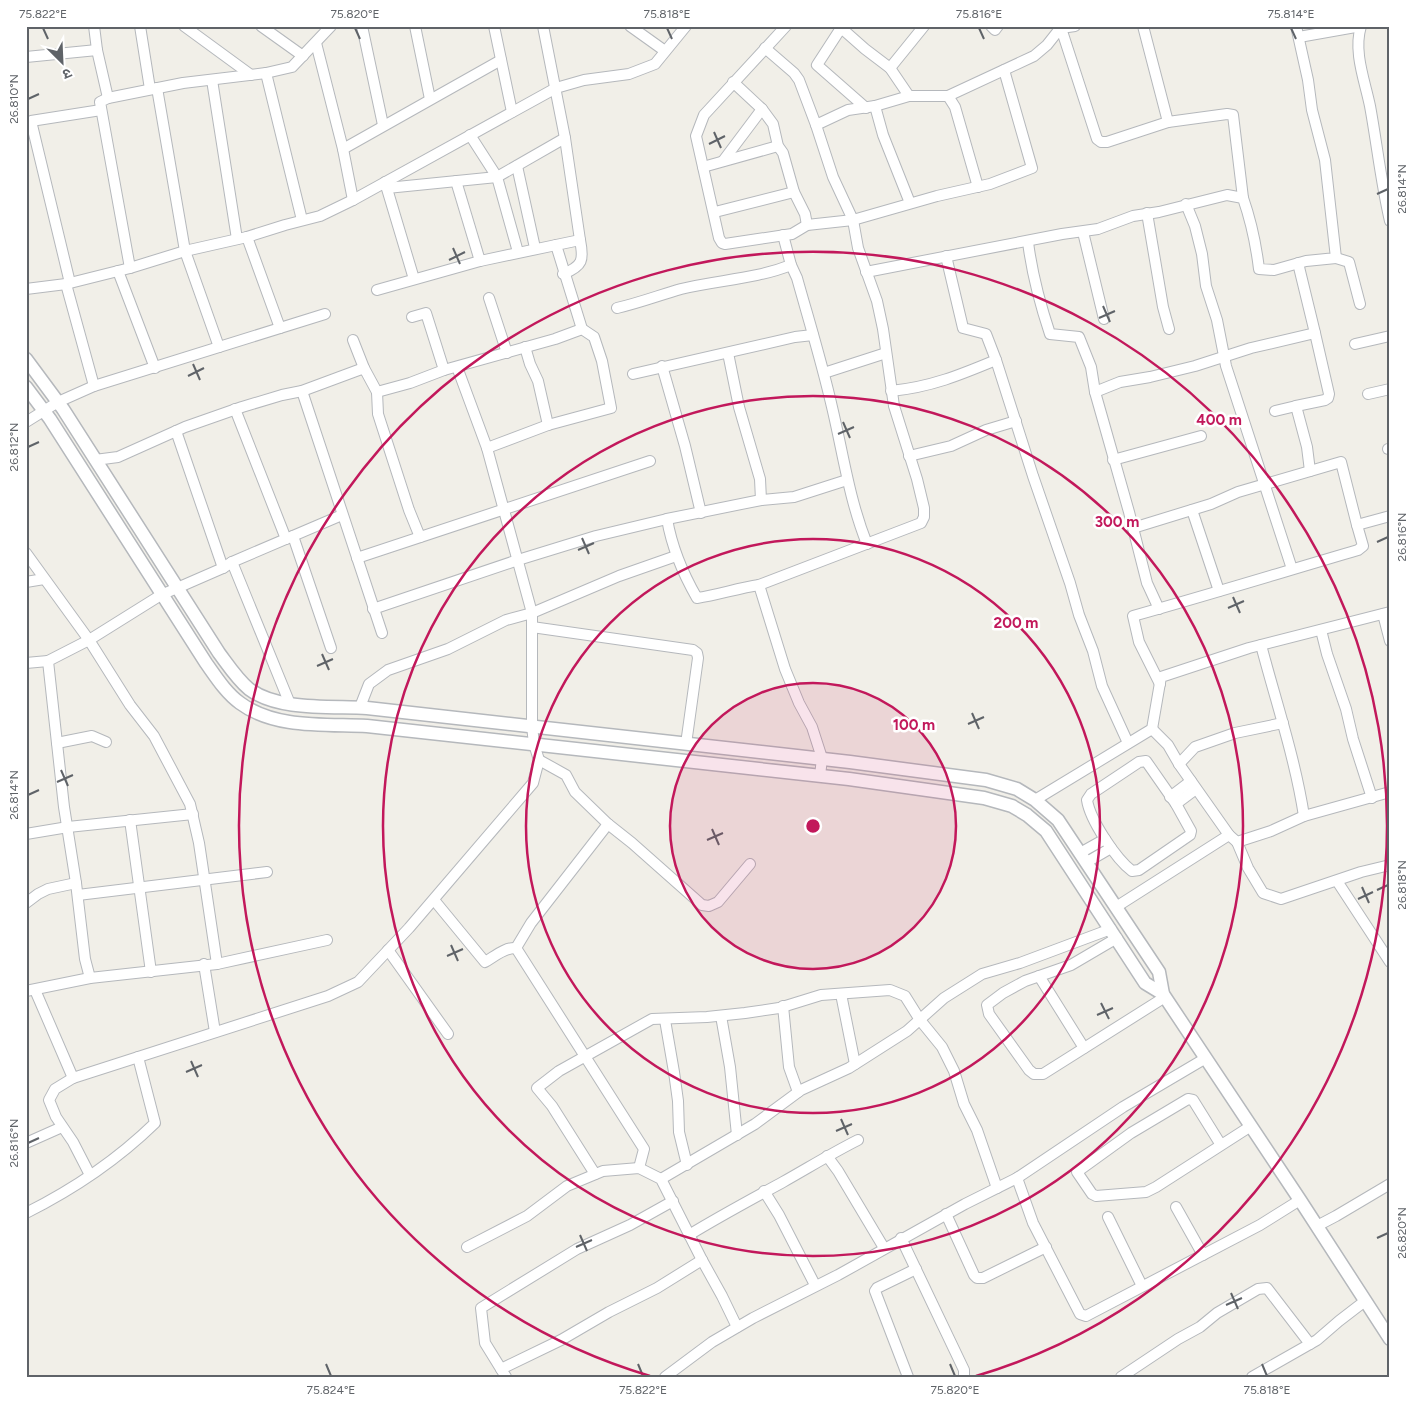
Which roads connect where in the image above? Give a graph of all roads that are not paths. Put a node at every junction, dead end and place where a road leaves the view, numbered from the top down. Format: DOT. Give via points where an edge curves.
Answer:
graph roads {
  1 [pos="94,26"];
  2 [pos="140,26"];
  3 [pos="184,26"];
  4 [pos="262,26"];
  5 [pos="331,26"];
  6 [pos="362,26"];
  7 [pos="415,26"];
  8 [pos="494,26"];
  9 [pos="544,26"];
  10 [pos="630,26"];
  11 [pos="686,26"];
  12 [pos="786,26"];
  13 [pos="991,26"];
  14 [pos="998,26"];
  15 [pos="1075,26"];
  16 [pos="1143,26"];
  17 [pos="1296,26"];
  18 [pos="1361,26"];
  19 [pos="840,27"];
  20 [pos="921,27"];
  21 [pos="1062,27"];
  22 [pos="1299,37"];
  23 [pos="316,43"];
  24 [pos="765,48"];
  25 [pos="97,50"];
  26 [pos="665,51"];
  27 [pos="303,56"];
  28 [pos="26,58"];
  29 [pos="501,60"];
  30 [pos="890,68"];
  31 [pos="1004,70"];
  32 [pos="266,73"];
  33 [pos="251,75"];
  34 [pos="212,80"];
  35 [pos="733,82"];
  36 [pos="556,88"];
  37 [pos="154,89"];
  38 [pos="909,96"];
  39 [pos="948,96"];
  40 [pos="108,98"];
  41 [pos="430,99"];
  42 [pos="870,107"];
  43 [pos="762,109"];
  44 [pos="101,110"];
  45 [pos="512,112"];
  46 [pos="1168,122"];
  47 [pos="384,125"];
  48 [pos="816,125"];
  49 [pos="470,135"];
  50 [pos="565,138"];
  51 [pos="778,146"];
  52 [pos="343,149"];
  53 [pos="723,162"];
  54 [pos="517,166"];
  55 [pos="703,167"];
  56 [pos="497,177"];
  57 [pos="456,181"];
  58 [pos="386,185"];
  59 [pos="978,187"];
  60 [pos="794,192"];
  61 [pos="1243,198"];
  62 [pos="353,200"];
  63 [pos="910,203"];
  64 [pos="1186,204"];
  65 [pos="715,212"];
  66 [pos="1147,213"];
  67 [pos="302,220"];
  68 [pos="853,220"];
  69 [pos="1390,221"];
  70 [pos="807,225"];
  71 [pos="1083,232"];
  72 [pos="783,235"];
  73 [pos="242,238"];
  74 [pos="580,240"];
  75 [pos="1028,242"];
  76 [pos="556,245"];
  77 [pos="535,248"];
  78 [pos="185,251"];
  79 [pos="518,252"];
  80 [pos="946,256"];
  81 [pos="1336,258"];
  82 [pos="480,261"];
  83 [pos="1298,263"];
  84 [pos="791,265"];
  85 [pos="130,268"];
  86 [pos="118,271"];
  87 [pos="866,272"];
  88 [pos="563,274"];
  89 [pos="414,279"];
  90 [pos="68,284"];
  91 [pos="26,289"];
  92 [pos="377,290"];
  93 [pos="490,298"];
  94 [pos="1360,304"];
  95 [pos="617,308"];
  96 [pos="325,314"];
  97 [pos="412,317"];
  98 [pos="1104,319"];
  99 [pos="280,328"];
  100 [pos="582,329"];
  101 [pos="1169,329"];
  102 [pos="1316,333"];
  103 [pos="813,335"];
  104 [pos="1390,336"];
  105 [pos="353,340"];
  106 [pos="1355,344"];
  107 [pos="219,347"];
  108 [pos="525,348"];
  109 [pos="506,353"];
  110 [pos="728,353"];
  111 [pos="886,353"];
  112 [pos="1224,356"];
  113 [pos="26,359"];
  114 [pos="996,360"];
  115 [pos="662,366"];
  116 [pos="457,367"];
  117 [pos="155,368"];
  118 [pos="364,368"];
  119 [pos="444,370"];
  120 [pos="824,373"];
  121 [pos="633,374"];
  122 [pos="94,386"];
  123 [pos="26,387"];
  124 [pos="1390,389"];
  125 [pos="302,391"];
  126 [pos="892,391"];
  127 [pos="377,392"];
  128 [pos="1094,392"];
  129 [pos="1368,394"];
  130 [pos="58,402"];
  131 [pos="1296,406"];
  132 [pos="235,409"];
  133 [pos="43,410"];
  134 [pos="1275,411"];
  135 [pos="1016,421"];
  136 [pos="26,422"];
  137 [pos="548,424"];
  138 [pos="176,431"];
  139 [pos="1202,436"];
  140 [pos="487,448"];
  141 [pos="909,456"];
  142 [pos="96,460"];
  143 [pos="1113,460"];
  144 [pos="650,461"];
  145 [pos="1310,471"];
  146 [pos="847,480"];
  147 [pos="1266,484"];
  148 [pos="762,500"];
  149 [pos="504,509"];
  150 [pos="1192,510"];
  151 [pos="701,513"];
  152 [pos="342,515"];
  153 [pos="1390,516"];
  154 [pos="667,520"];
  155 [pos="1357,525"];
  156 [pos="1133,528"];
  157 [pos="289,537"];
  158 [pos="420,537"];
  159 [pos="866,544"];
  160 [pos="26,553"];
  161 [pos="676,556"];
  162 [pos="357,558"];
  163 [pos="518,560"];
  164 [pos="232,562"];
  165 [pos="223,568"];
  166 [pos="1292,569"];
  167 [pos="44,579"];
  168 [pos="26,582"];
  169 [pos="759,585"];
  170 [pos="177,588"];
  171 [pos="1220,591"];
  172 [pos="162,595"];
  173 [pos="373,609"];
  174 [pos="1159,609"];
  175 [pos="532,613"];
  176 [pos="1386,613"];
  177 [pos="532,627"];
  178 [pos="1321,630"];
  179 [pos="382,633"];
  180 [pos="89,640"];
  181 [pos="1390,641"];
  182 [pos="1261,645"];
  183 [pos="331,648"];
  184 [pos="48,661"];
  185 [pos="26,663"];
  186 [pos="1160,684"];
  187 [pos="290,704"];
  188 [pos="360,707"];
  189 [pos="1283,723"];
  190 [pos="532,726"];
  191 [pos="1152,728"];
  192 [pos="106,742"];
  193 [pos="57,743"];
  194 [pos="534,744"];
  195 [pos="686,744"];
  196 [pos="1128,744"];
  197 [pos="822,758"];
  198 [pos="539,760"];
  199 [pos="1179,764"];
  200 [pos="820,776"];
  201 [pos="1194,785"];
  202 [pos="1390,792"];
  203 [pos="1372,798"];
  204 [pos="1035,800"];
  205 [pos="1173,800"];
  206 [pos="193,814"];
  207 [pos="1304,816"];
  208 [pos="130,820"];
  209 [pos="608,824"];
  210 [pos="68,827"];
  211 [pos="26,834"];
  212 [pos="1233,838"];
  213 [pos="1108,843"];
  214 [pos="1083,857"];
  215 [pos="750,864"];
  216 [pos="1390,865"];
  217 [pos="266,872"];
  218 [pos="204,880"];
  219 [pos="1337,881"];
  220 [pos="76,883"];
  221 [pos="139,888"];
  222 [pos="78,895"];
  223 [pos="434,900"];
  224 [pos="26,903"];
  225 [pos="1116,907"];
  226 [pos="1114,934"];
  227 [pos="326,940"];
  228 [pos="1386,947"];
  229 [pos="516,948"];
  230 [pos="388,950"];
  231 [pos="1390,962"];
  232 [pos="204,964"];
  233 [pos="217,964"];
  234 [pos="151,972"];
  235 [pos="1039,976"];
  236 [pos="90,978"];
  237 [pos="31,991"];
  238 [pos="841,994"];
  239 [pos="1164,996"];
  240 [pos="783,1006"];
  241 [pos="721,1016"];
  242 [pos="665,1020"];
  243 [pos="920,1020"];
  244 [pos="215,1032"];
  245 [pos="448,1034"];
  246 [pos="1084,1048"];
  247 [pos="584,1056"];
  248 [pos="138,1057"];
  249 [pos="1206,1058"];
  250 [pos="855,1064"];
  251 [pos="73,1078"];
  252 [pos="798,1092"];
  253 [pos="1250,1126"];
  254 [pos="62,1127"];
  255 [pos="737,1135"];
  256 [pos="858,1140"];
  257 [pos="26,1143"];
  258 [pos="1221,1145"];
  259 [pos="827,1156"];
  260 [pos="687,1165"];
  261 [pos="639,1168"];
  262 [pos="595,1174"];
  263 [pos="90,1175"];
  264 [pos="1016,1178"];
  265 [pos="661,1179"];
  266 [pos="1390,1184"];
  267 [pos="997,1188"];
  268 [pos="764,1191"];
  269 [pos="1300,1200"];
  270 [pos="673,1201"];
  271 [pos="1176,1207"];
  272 [pos="26,1213"];
  273 [pos="946,1214"];
  274 [pos="1108,1217"];
  275 [pos="1317,1226"];
  276 [pos="689,1235"];
  277 [pos="901,1238"];
  278 [pos="467,1247"];
  279 [pos="1046,1247"];
  280 [pos="884,1248"];
  281 [pos="1203,1255"];
  282 [pos="702,1260"];
  283 [pos="916,1269"];
  284 [pos="816,1285"];
  285 [pos="1142,1286"];
  286 [pos="1366,1301"];
  287 [pos="737,1327"];
  288 [pos="1390,1339"];
  289 [pos="1310,1344"];
  290 [pos="504,1373"];
  291 [pos="665,1377"];
  292 [pos="908,1377"];
  293 [pos="964,1377"];
  294 [pos="1121,1377"];
  295 [pos="1252,1377"];
  1 -- 25 [label="street"];
  2 -- 37 [label="street"];
  3 -- 33 [label="street"];
  4 -- 27 [label="street"];
  5 -- 23 [label="street"];
  6 -- 47 [label="street"];
  7 -- 41 [label="street"];
  8 -- 29 [label="street"];
  9 -- 36 [label="street"];
  10 -- 26 [label="street"];
  11 -- 26 [label="street"];
  12 -- 24 [label="street"];
  13 -- 14 [label="street" via="995,30"];
  15 -- 21 [label="street"];
  16 -- 46 [label="street"];
  17 -- 22 [label="street"];
  18 -- 22 [label="street"];
  18 -- 69 [label="street" via="1358,37 1362,72"];
  19 -- 30 [label="street"];
  19 -- 42 [label="street" via="817,65"];
  20 -- 30 [label="street"];
  21 -- 31 [label="street" via="1034,56"];
  21 -- 46 [label="street" via="1097,139 1107,142"];
  22 -- 81 [label="street" via="1325,160"];
  23 -- 27 [label="street"];
  23 -- 52 [label="street"];
  24 -- 35 [label="street"];
  24 -- 48 [label="street" via="794,73"];
  25 -- 28 [label="street"];
  25 -- 40 [label="street"];
  26 -- 36 [label="street" via="655,64 629,74 584,80"];
  27 -- 32 [label="street" via="292,67"];
  29 -- 41 [label="street"];
  29 -- 45 [label="street"];
  30 -- 38 [label="street"];
  31 -- 39 [label="street"];
  31 -- 59 [label="street" via="1032,168"];
  32 -- 33 [label="street"];
  32 -- 67 [label="street"];
  33 -- 34 [label="street"];
  34 -- 37 [label="street"];
  34 -- 73 [label="street"];
  35 -- 43 [label="street"];
  35 -- 55 [label="street" via="704,115 696,136"];
  36 -- 45 [label="street"];
  36 -- 50 [label="street"];
  37 -- 40 [label="street"];
  37 -- 78 [label="street"];
  38 -- 39 [label="street"];
  38 -- 42 [label="street"];
  39 -- 59 [label="street" via="955,107"];
  40 -- 44 [label="street" via="100,102"];
  41 -- 47 [label="street"];
  42 -- 48 [label="street" via="848,110"];
  42 -- 63 [label="street"];
  43 -- 51 [label="street" via="773,124"];
  43 -- 53 [label="street"];
  44 -- 85 [label="street"];
  44 -- 90 [label="street" via="31,121"];
  45 -- 49 [label="street"];
  46 -- 61 [label="street" via="1232,116"];
  47 -- 52 [label="street"];
  48 -- 68 [label="street"];
  49 -- 56 [label="street"];
  49 -- 58 [label="street"];
  50 -- 54 [label="street"];
  50 -- 74 [label="street"];
  51 -- 53 [label="street"];
  51 -- 60 [label="street"];
  52 -- 62 [label="street"];
  53 -- 55 [label="street"];
  54 -- 56 [label="street"];
  54 -- 77 [label="street"];
  55 -- 65 [label="street"];
  56 -- 57 [label="street"];
  56 -- 79 [label="street"];
  57 -- 58 [label="street"];
  57 -- 82 [label="street"];
  58 -- 62 [label="street"];
  58 -- 89 [label="street"];
  59 -- 63 [label="street"];
  60 -- 65 [label="street"];
  60 -- 70 [label="street"];
  61 -- 64 [label="street" via="1227,195"];
  61 -- 83 [label="street" via="1251,220 1259,269 1274,270"];
  62 -- 67 [label="street" via="320,216"];
  63 -- 68 [label="street"];
  64 -- 66 [label="street"];
  64 -- 112 [label="street" via="1202,254 1206,286"];
  65 -- 72 [label="street" via="722,243"];
  66 -- 71 [label="street"];
  66 -- 101 [label="street"];
  67 -- 73 [label="street"];
  68 -- 70 [label="street"];
  68 -- 87 [label="street"];
  70 -- 72 [label="street" via="792,234"];
  71 -- 75 [label="street"];
  71 -- 98 [label="street"];
  72 -- 84 [label="street"];
  73 -- 78 [label="street"];
  73 -- 99 [label="street"];
  74 -- 76 [label="street"];
  74 -- 88 [label="street" via="583,258 579,265"];
  75 -- 80 [label="street"];
  75 -- 128 [label="street" via="1037,294 1050,334 1079,337 1091,367"];
  76 -- 77 [label="street"];
  76 -- 88 [label="street"];
  77 -- 79 [label="street"];
  78 -- 85 [label="street"];
  78 -- 107 [label="street"];
  79 -- 82 [label="street"];
  80 -- 87 [label="street"];
  80 -- 114 [label="street" via="963,328 986,334"];
  81 -- 83 [label="street"];
  81 -- 94 [label="street" via="1349,262"];
  82 -- 89 [label="street"];
  83 -- 102 [label="street"];
  84 -- 95 [label="street" via="750,278 682,289"];
  84 -- 103 [label="street" via="798,278"];
  85 -- 86 [label="street"];
  86 -- 90 [label="street"];
  86 -- 117 [label="street"];
  87 -- 111 [label="street" via="877,300"];
  88 -- 100 [label="street"];
  89 -- 92 [label="street"];
  90 -- 91 [label="street"];
  90 -- 122 [label="street"];
  93 -- 109 [label="street"];
  96 -- 99 [label="street"];
  97 -- 119 [label="street" via="426,313"];
  99 -- 107 [label="street"];
  100 -- 108 [label="street"];
  100 -- 137 [label="street" via="594,337 611,408"];
  102 -- 112 [label="street"];
  102 -- 131 [label="street" via="1330,394 1325,400"];
  103 -- 110 [label="street"];
  103 -- 120 [label="street"];
  104 -- 106 [label="street"];
  105 -- 118 [label="street"];
  107 -- 117 [label="street"];
  108 -- 109 [label="street"];
  108 -- 137 [label="street" via="538,381"];
  109 -- 116 [label="street"];
  110 -- 115 [label="street"];
  110 -- 148 [label="street" via="739,407 760,479"];
  111 -- 120 [label="street"];
  111 -- 126 [label="street"];
  112 -- 128 [label="street" via="1150,378 1120,382"];
  112 -- 147 [label="street"];
  113 -- 130 [label="street"];
  114 -- 126 [label="street" via="942,382"];
  114 -- 135 [label="street"];
  115 -- 121 [label="street"];
  115 -- 151 [label="street"];
  116 -- 119 [label="street"];
  116 -- 140 [label="street"];
  117 -- 122 [label="street"];
  118 -- 125 [label="street"];
  118 -- 127 [label="street"];
  119 -- 127 [label="street"];
  120 -- 146 [label="street"];
  122 -- 130 [label="street"];
  123 -- 133 [label="street"];
  124 -- 129 [label="street"];
  125 -- 132 [label="street"];
  125 -- 152 [label="street"];
  126 -- 141 [label="street"];
  127 -- 158 [label="street" via="378,414"];
  128 -- 143 [label="street"];
  130 -- 133 [label="street"];
  130 -- 142 [label="street"];
  131 -- 134 [label="street"];
  131 -- 145 [label="street"];
  132 -- 138 [label="street"];
  132 -- 157 [label="street"];
  133 -- 136 [label="street"];
  133 -- 172 [label="street"];
  135 -- 141 [label="street" via="951,446"];
  135 -- 196 [label="street" via="1102,686"];
  137 -- 140 [label="street"];
  138 -- 142 [label="street" via="118,457"];
  138 -- 165 [label="street"];
  139 -- 143 [label="street"];
  140 -- 149 [label="street"];
  141 -- 159 [label="street" via="924,517 921,523"];
  142 -- 170 [label="street"];
  143 -- 156 [label="street"];
  144 -- 149 [label="street"];
  145 -- 147 [label="street"];
  145 -- 155 [label="street" via="1341,462"];
  146 -- 148 [label="street" via="794,497"];
  146 -- 159 [label="street"];
  147 -- 150 [label="street"];
  147 -- 166 [label="street"];
  148 -- 151 [label="street"];
  149 -- 158 [label="street"];
  149 -- 163 [label="street"];
  150 -- 156 [label="street"];
  150 -- 171 [label="street"];
  151 -- 154 [label="street"];
  152 -- 157 [label="street"];
  152 -- 162 [label="street"];
  153 -- 155 [label="street"];
  154 -- 161 [label="street"];
  154 -- 163 [label="street" via="596,536"];
  155 -- 166 [label="street" via="1362,548"];
  156 -- 174 [label="street" via="1147,583"];
  157 -- 164 [label="street"];
  157 -- 183 [label="street"];
  158 -- 162 [label="street"];
  159 -- 169 [label="street"];
  160 -- 167 [label="street"];
  161 -- 169 [label="street" via="697,598"];
  161 -- 175 [label="street"];
  162 -- 173 [label="street"];
  163 -- 173 [label="street"];
  163 -- 175 [label="street"];
  164 -- 165 [label="street"];
  164 -- 187 [label="street"];
  165 -- 170 [label="street"];
  166 -- 171 [label="street"];
  167 -- 168 [label="street"];
  167 -- 180 [label="street"];
  169 -- 197 [label="street" via="785,668 812,727"];
  170 -- 172 [label="street"];
  170 -- 187 [label="street" via="234,674 264,698"];
  171 -- 174 [label="street"];
  172 -- 180 [label="street"];
  172 -- 194 [label="street" via="222,685 240,703 260,715 289,722 367,726"];
  173 -- 179 [label="street"];
  174 -- 186 [label="street" via="1133,616 1139,642"];
  175 -- 177 [label="street"];
  175 -- 188 [label="street" via="506,620 448,649 388,670 369,684"];
  176 -- 178 [label="street"];
  176 -- 181 [label="street"];
  177 -- 190 [label="street"];
  177 -- 195 [label="street" via="697,653"];
  178 -- 182 [label="street"];
  178 -- 203 [label="street"];
  180 -- 184 [label="street"];
  180 -- 206 [label="street" via="130,706 154,736"];
  182 -- 186 [label="street" via="1161,677"];
  182 -- 189 [label="street"];
  184 -- 185 [label="street"];
  184 -- 193 [label="street"];
  186 -- 191 [label="street"];
  187 -- 188 [label="street"];
  188 -- 190 [label="street"];
  189 -- 199 [label="street" via="1235,733 1196,747"];
  189 -- 207 [label="street"];
  190 -- 194 [label="street"];
  190 -- 195 [label="street"];
  191 -- 196 [label="street"];
  191 -- 199 [label="street" via="1168,745"];
  192 -- 193 [label="street" via="92,736"];
  193 -- 210 [label="street"];
  194 -- 198 [label="street"];
  194 -- 200 [label="street"];
  195 -- 197 [label="street"];
  196 -- 204 [label="street"];
  197 -- 200 [label="street"];
  197 -- 204 [label="street" via="986,780 1016,789"];
  198 -- 209 [label="street" via="566,775 575,792"];
  198 -- 223 [label="street" via="533,783"];
  199 -- 201 [label="street"];
  200 -- 226 [label="street" via="970,796 1012,806 1046,831"];
  201 -- 205 [label="street"];
  201 -- 212 [label="street"];
  202 -- 203 [label="street"];
  203 -- 207 [label="street"];
  204 -- 214 [label="street" via="1058,820"];
  205 -- 213 [label="street" via="1189,826 1190,835 1139,870 1132,871"];
  205 -- 213 [label="street" via="1146,761 1091,794 1086,800 1088,807"];
  206 -- 208 [label="street"];
  206 -- 218 [label="street"];
  207 -- 212 [label="street" via="1271,831"];
  208 -- 210 [label="street"];
  208 -- 221 [label="street"];
  209 -- 215 [label="street" via="702,905 718,902"];
  209 -- 229 [label="street" via="531,923"];
  210 -- 211 [label="street"];
  210 -- 220 [label="street"];
  212 -- 219 [label="street" via="1263,893 1281,899"];
  212 -- 225 [label="street"];
  213 -- 214 [label="street"];
  214 -- 225 [label="street"];
  216 -- 219 [label="street"];
  217 -- 218 [label="street"];
  218 -- 221 [label="street"];
  218 -- 233 [label="street"];
  219 -- 228 [label="street"];
  220 -- 222 [label="street"];
  220 -- 224 [label="street" via="48,889"];
  221 -- 222 [label="street"];
  221 -- 234 [label="street"];
  222 -- 236 [label="street"];
  223 -- 229 [label="street" via="485,962 503,951"];
  223 -- 230 [label="street"];
  225 -- 239 [label="street" via="1159,972"];
  226 -- 235 [label="street" via="1071,965"];
  226 -- 239 [label="street" via="1145,983"];
  226 -- 243 [label="street" via="982,974 944,998"];
  227 -- 233 [label="street"];
  228 -- 231 [label="street"];
  229 -- 247 [label="street"];
  230 -- 244 [label="street" via="358,982 328,996"];
  230 -- 245 [label="street"];
  232 -- 233 [label="street"];
  232 -- 234 [label="street"];
  232 -- 244 [label="street"];
  234 -- 236 [label="street"];
  235 -- 246 [label="street"];
  235 -- 246 [label="street" via="998,997 987,1006 989,1014 1034,1074 1043,1074"];
  236 -- 237 [label="street"];
  237 -- 251 [label="street"];
  238 -- 240 [label="street" via="821,995"];
  238 -- 243 [label="street" via="890,990 905,996"];
  238 -- 250 [label="street"];
  239 -- 246 [label="street"];
  239 -- 249 [label="street"];
  240 -- 241 [label="street"];
  240 -- 252 [label="street" via="789,1067"];
  241 -- 242 [label="street"];
  241 -- 255 [label="street"];
  242 -- 247 [label="street" via="652,1019"];
  242 -- 260 [label="street" via="678,1101 679,1132"];
  243 -- 250 [label="street" via="907,1032"];
  243 -- 267 [label="street" via="942,1047 954,1071"];
  244 -- 248 [label="street"];
  247 -- 261 [label="street" via="644,1149"];
  247 -- 262 [label="street" via="537,1088"];
  248 -- 251 [label="street"];
  248 -- 263 [label="street" via="155,1123 137,1142"];
  249 -- 253 [label="street"];
  249 -- 264 [label="street" via="1123,1107"];
  250 -- 252 [label="street"];
  251 -- 254 [label="street" via="55,1089 49,1100"];
  252 -- 255 [label="street"];
  253 -- 258 [label="street"];
  253 -- 269 [label="street"];
  254 -- 257 [label="street"];
  254 -- 263 [label="street"];
  255 -- 260 [label="street"];
  256 -- 259 [label="street"];
  258 -- 258 [label="street" via="1146,1192 1096,1196 1077,1172 1131,1133 1188,1099 1193,1100"];
  259 -- 268 [label="street"];
  259 -- 280 [label="street"];
  260 -- 265 [label="street"];
  261 -- 262 [label="street"];
  261 -- 265 [label="street"];
  262 -- 278 [label="street" via="567,1186 527,1216"];
  263 -- 272 [label="street" via="52,1201"];
  264 -- 267 [label="street"];
  264 -- 279 [label="street"];
  265 -- 270 [label="street"];
  266 -- 275 [label="street"];
  267 -- 273 [label="street"];
  268 -- 276 [label="street"];
  268 -- 284 [label="street"];
  269 -- 275 [label="street"];
  269 -- 281 [label="street"];
  270 -- 276 [label="street"];
  270 -- 290 [label="street" via="630,1226 577,1249 481,1308 485,1343"];
  271 -- 281 [label="street"];
  273 -- 277 [label="street"];
  273 -- 279 [label="street" via="978,1278"];
  274 -- 285 [label="street"];
  275 -- 286 [label="street"];
  276 -- 282 [label="street"];
  277 -- 280 [label="street"];
  277 -- 283 [label="street"];
  279 -- 285 [label="street" via="1082,1316 1100,1310"];
  280 -- 284 [label="street"];
  281 -- 285 [label="street"];
  282 -- 287 [label="street"];
  282 -- 290 [label="street"];
  283 -- 292 [label="street" via="875,1291"];
  283 -- 293 [label="street" via="964,1370"];
  284 -- 287 [label="street"];
  286 -- 288 [label="street"];
  286 -- 289 [label="street"];
  287 -- 291 [label="street"];
  289 -- 294 [label="street" via="1266,1288 1258,1289"];
  289 -- 295 [label="street"];
}
